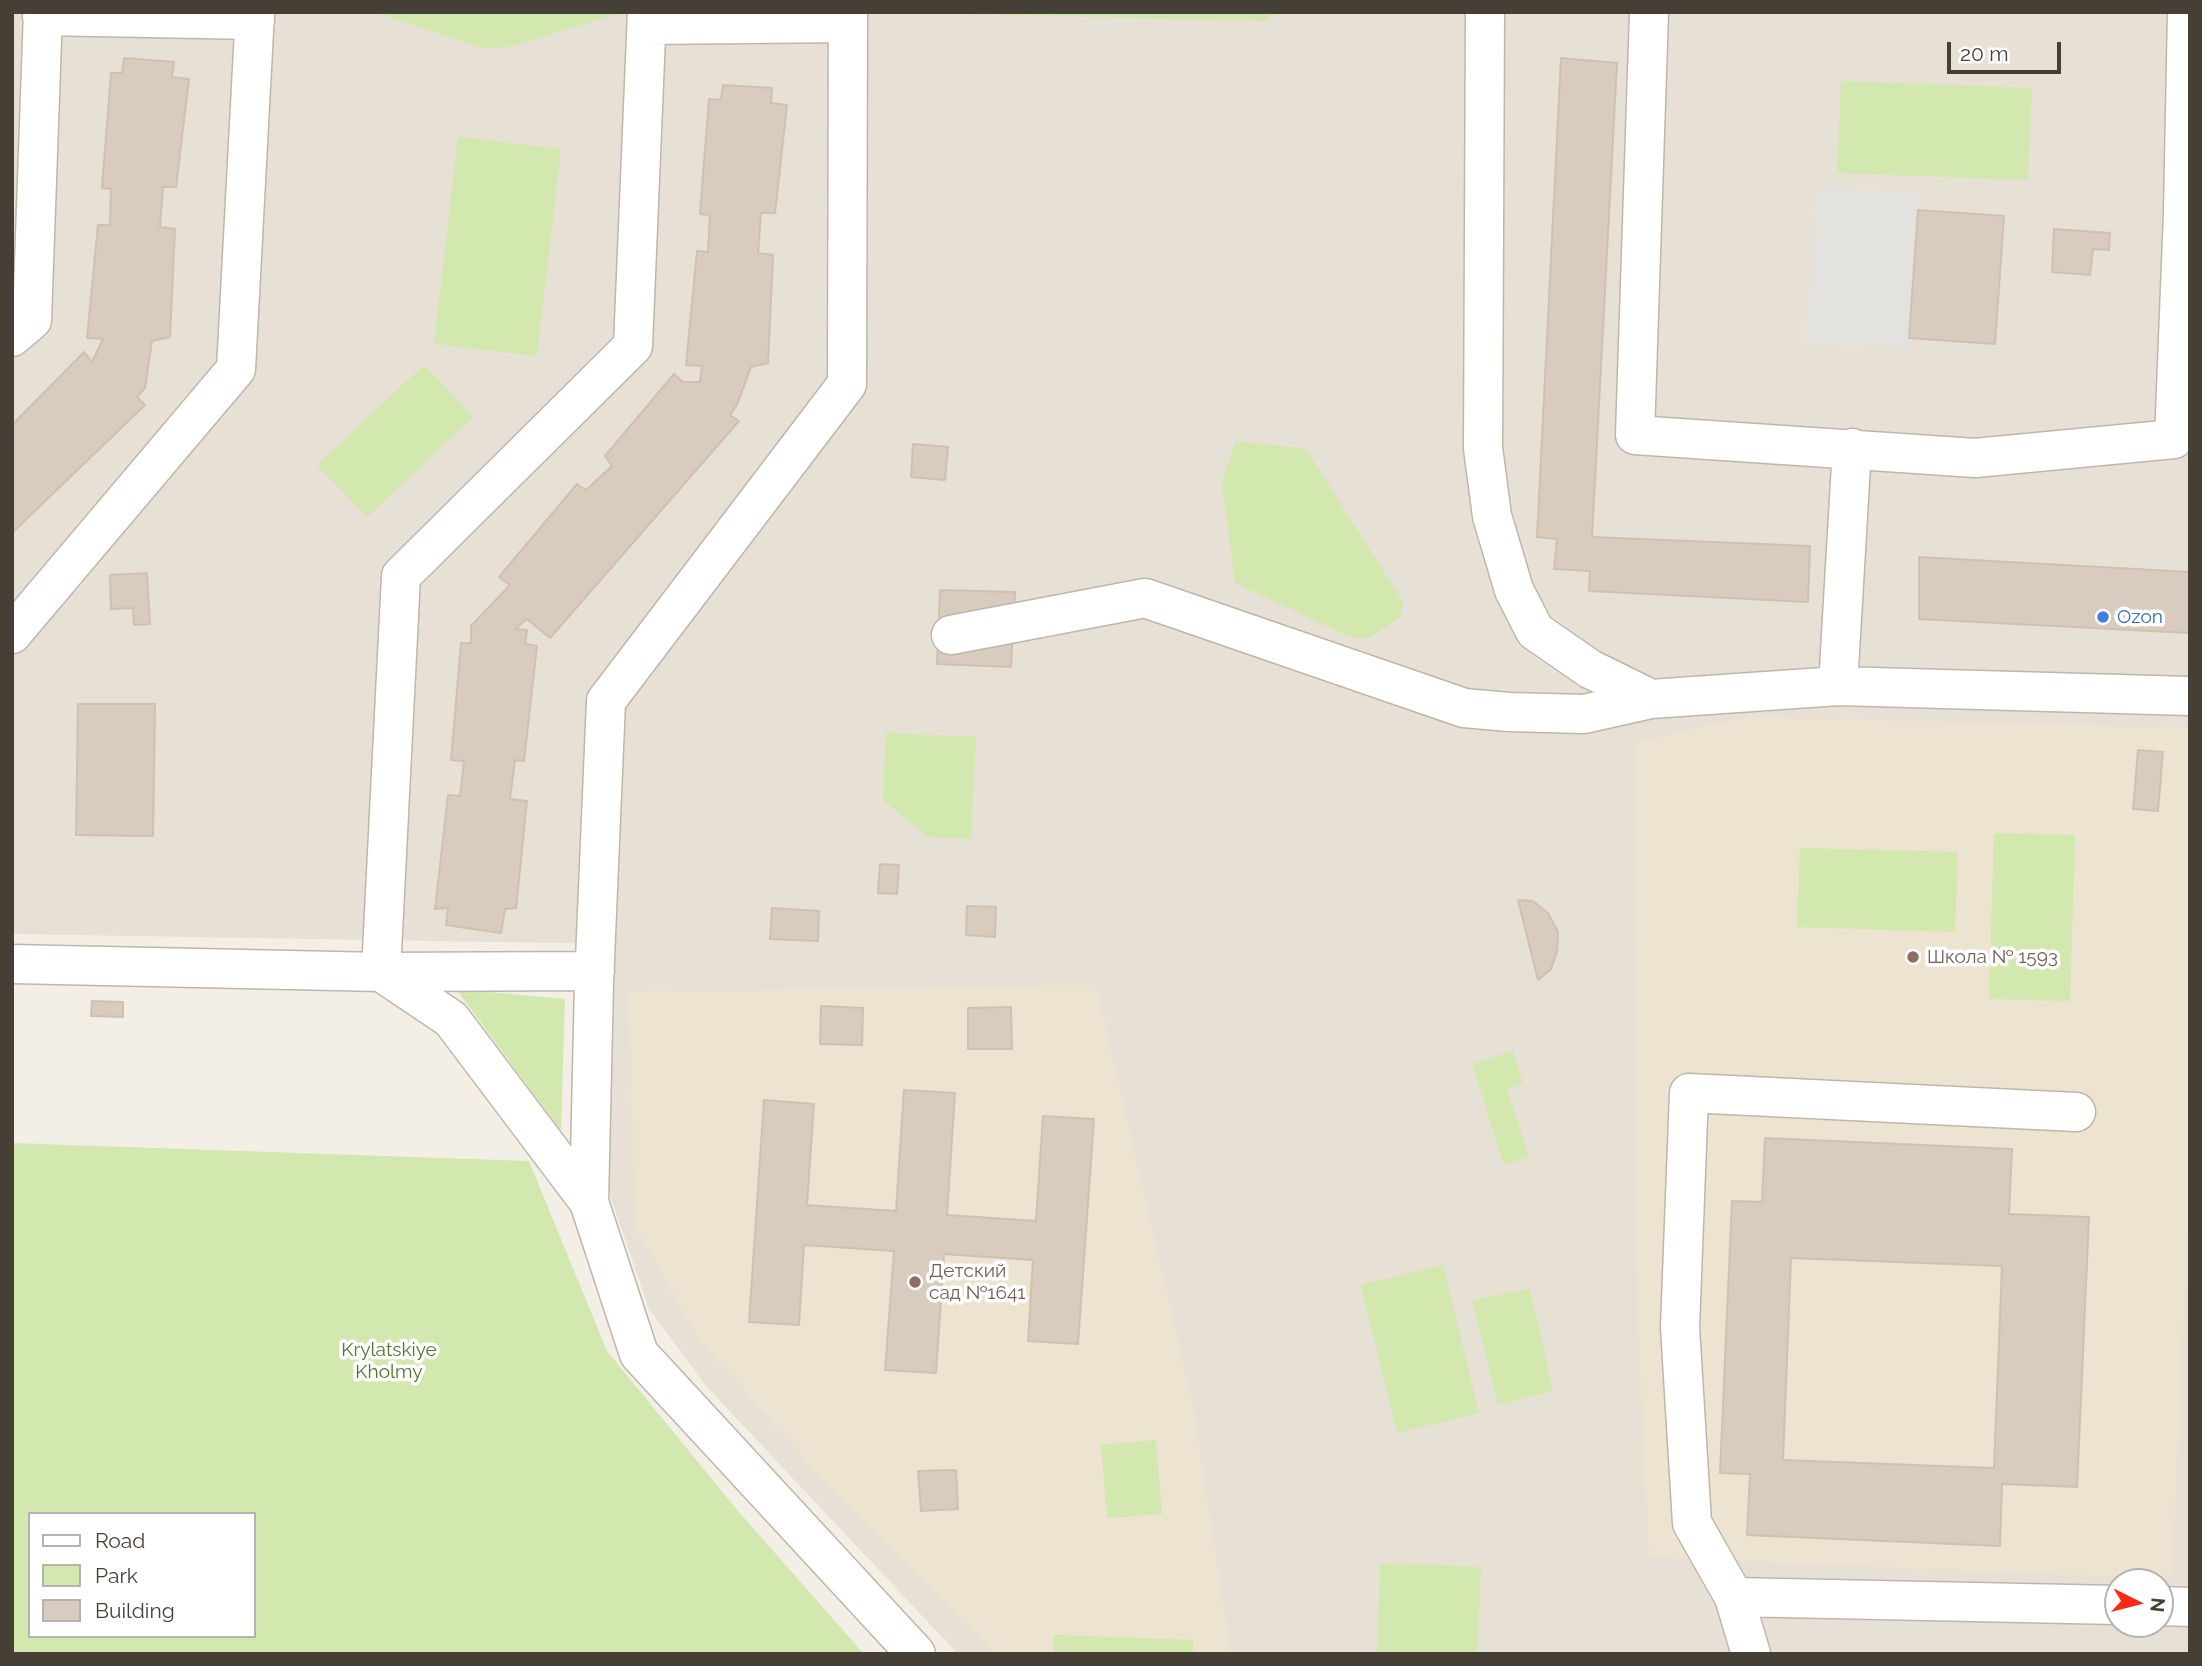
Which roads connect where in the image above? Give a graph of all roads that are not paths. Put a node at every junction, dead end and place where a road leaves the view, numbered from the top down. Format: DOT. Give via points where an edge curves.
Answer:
graph roads {
  1 [pos="1485,12"];
  2 [pos="1649,12"];
  3 [pos="2187,12"];
  4 [pos="42,14"];
  5 [pos="255,16"];
  6 [pos="848,18"];
  7 [pos="647,19"];
  8 [pos="12,337"];
  9 [pos="1852,448"];
  10 [pos="12,634"];
  11 [pos="951,635"];
  12 [pos="1838,686"];
  13 [pos="2190,696"];
  14 [pos="1651,699"];
  15 [pos="12,964"];
  16 [pos="595,971"];
  17 [pos="381,972"];
  18 [pos="2076,1112"];
  19 [pos="589,1202"];
  20 [pos="1734,1597"];
  21 [pos="2104,1605"];
  22 [pos="916,1654"];
  23 [pos="1751,1654"];
  1 -- 14 [label="street" via="1483,448 1492,516 1514,590 1535,631 1590,669"];
  2 -- 9 [label="street" via="1635,435"];
  3 -- 9 [label="street" via="2174,439 1975,458"];
  4 -- 5 [label="street"];
  4 -- 8 [label="street" via="33,320"];
  5 -- 10 [label="street" via="236,369"];
  6 -- 7 [label="street"];
  6 -- 16 [label="street" via="846,384 606,701"];
  7 -- 17 [label="street" via="633,346 401,576"];
  9 -- 12 [label="street"];
  11 -- 14 [label="street" via="1145,598 1464,708 1584,714"];
  12 -- 13 [label="street"];
  12 -- 14 [label="street"];
  15 -- 17 [label="street"];
  16 -- 17 [label="street"];
  16 -- 19 [label="street"];
  17 -- 19 [label="street" via="451,1018"];
  18 -- 20 [label="street" via="1689,1093 1680,1327 1692,1523"];
  19 -- 22 [label="street" via="639,1354"];
  20 -- 21 [label="street"];
  20 -- 23 [label="street"];
}
